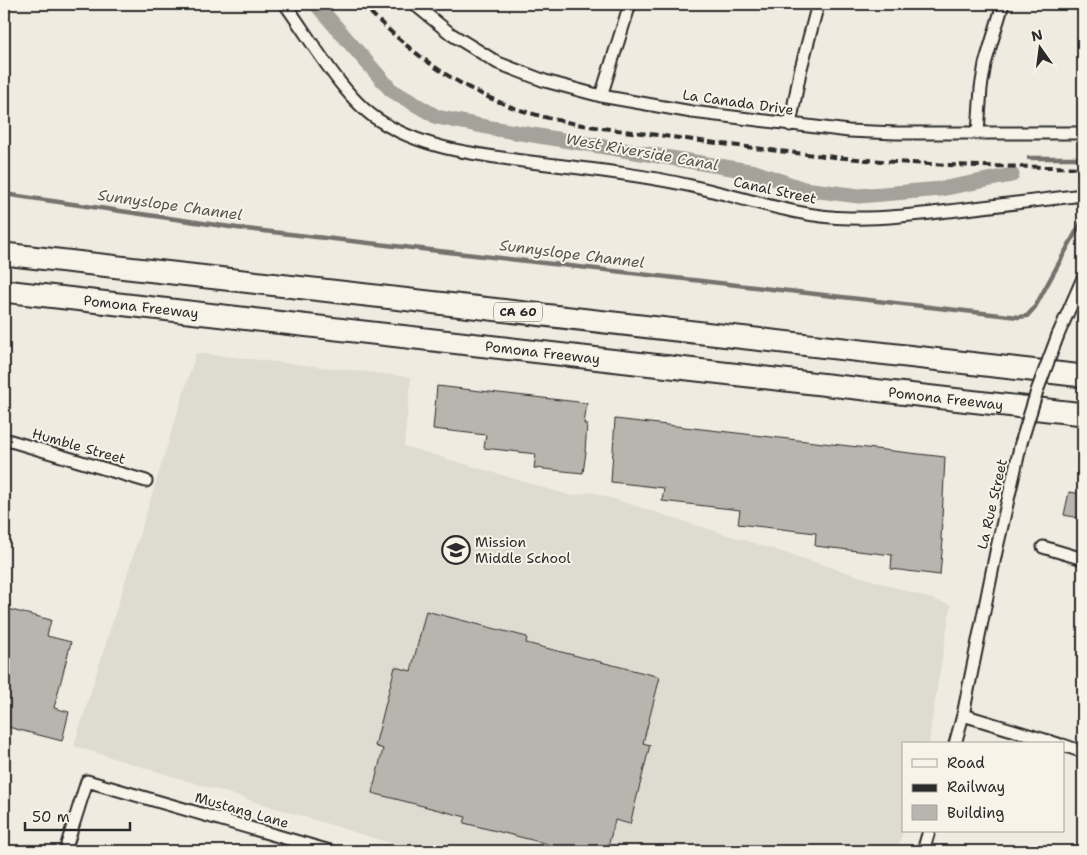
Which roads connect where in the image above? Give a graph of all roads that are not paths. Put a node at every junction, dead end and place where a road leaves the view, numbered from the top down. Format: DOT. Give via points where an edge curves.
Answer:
graph roads {
  1 [pos="285,4"];
  2 [pos="415,4"];
  3 [pos="630,4"];
  4 [pos="818,4"];
  5 [pos="1003,4"];
  6 [pos="601,96"];
  7 [pos="790,125"];
  8 [pos="978,133"];
  9 [pos="1083,133"];
  10 [pos="1083,195"];
  11 [pos="4,254"];
  12 [pos="1083,278"];
  13 [pos="4,291"];
  14 [pos="1083,376"];
  15 [pos="1083,414"];
  16 [pos="4,439"];
  17 [pos="146,481"];
  18 [pos="1043,546"];
  19 [pos="1083,559"];
  20 [pos="963,715"];
  21 [pos="956,742"];
  22 [pos="1051,742"];
  23 [pos="1064,746"];
  24 [pos="1083,752"];
  25 [pos="929,832"];
  26 [pos="65,851"];
  27 [pos="330,851"];
  28 [pos="923,851"];
  1 -- 10 [label="street, Canal Street" via="360,106 393,128 428,143 468,154 686,184 797,212 847,218 925,214"];
  2 -- 6 [label="street, La Canada Drive" via="451,34 498,64"];
  3 -- 6 [label="street"];
  4 -- 7 [label="street"];
  5 -- 8 [label="street" via="985,64"];
  6 -- 7 [label="street, La Canada Drive"];
  7 -- 8 [label="street, La Canada Drive" via="868,132"];
  8 -- 9 [label="street, La Canada Drive"];
  11 -- 14 [label="highway, CA 60"];
  12 -- 20 [label="street, La Rue Street, bridge" via="1058,335 1021,443"];
  13 -- 15 [label="highway, Pomona Freeway"];
  16 -- 17 [label="street, Humble Street"];
  18 -- 19 [label="street"];
  20 -- 21 [label="street, La Rue Street"];
  20 -- 22 [label="street"];
  23 -- 24 [label="street"];
  25 -- 28 [label="street"];
  26 -- 27 [label="street, Mustang Lane" via="87,781"];
}
